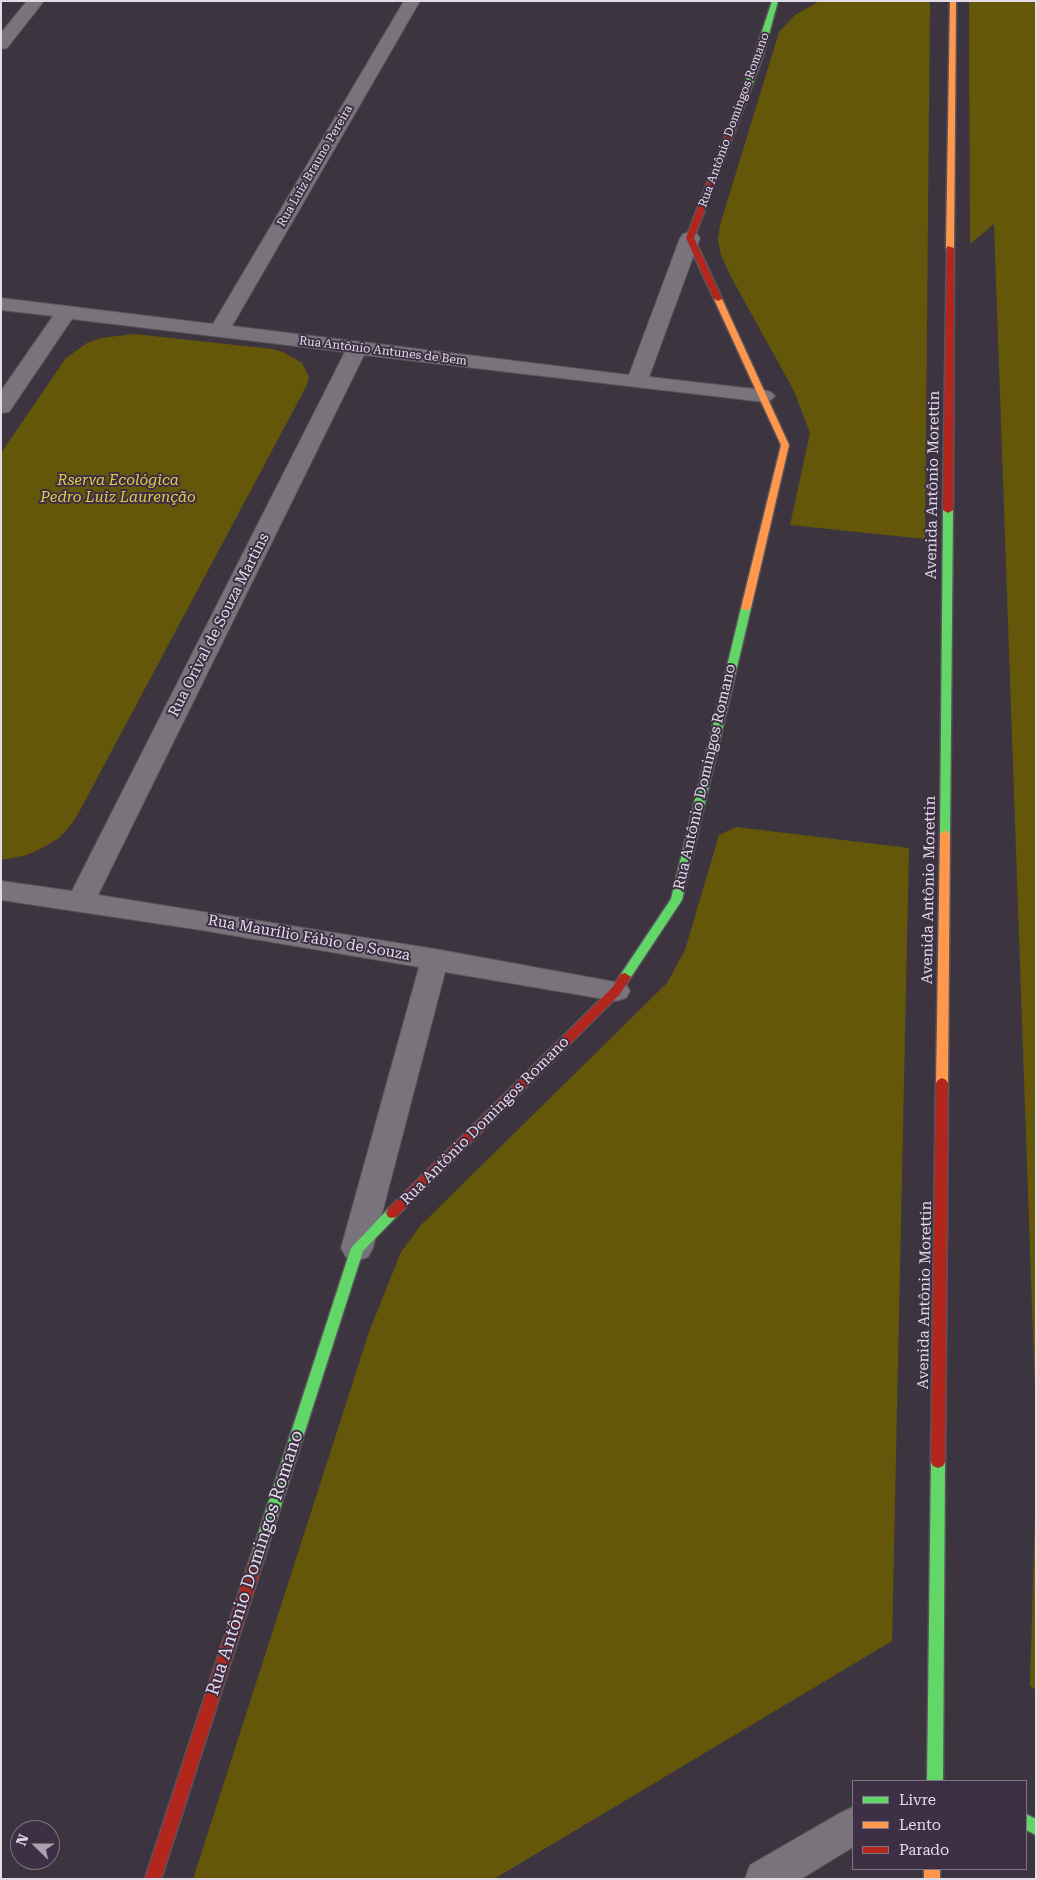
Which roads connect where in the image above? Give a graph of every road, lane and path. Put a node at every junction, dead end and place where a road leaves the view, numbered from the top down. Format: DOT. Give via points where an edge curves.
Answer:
graph roads {
  1 [pos="36,1"];
  2 [pos="412,1"];
  3 [pos="775,1"];
  4 [pos="954,1"];
  5 [pos="1,44"];
  6 [pos="690,238"];
  7 [pos="1,304"];
  8 [pos="66,312"];
  9 [pos="219,331"];
  10 [pos="358,347"];
  11 [pos="636,382"];
  12 [pos="764,396"];
  13 [pos="1,407"];
  14 [pos="1,890"];
  15 [pos="80,903"];
  16 [pos="435,959"];
  17 [pos="616,991"];
  18 [pos="357,1248"];
  19 [pos="935,1780"];
  20 [pos="852,1827"];
  21 [pos="153,1879"];
  22 [pos="764,1879"];
  1 -- 5 [label="street"];
  2 -- 9 [label="street, Rua Luiz Brauno Pereira"];
  3 -- 6 [label="street, Rua Antônio Domingos Romano" via="759,56"];
  4 -- 19 [label="street, Avenida Antônio Morettin"];
  6 -- 11 [label="street, Rua Antônio Domingos Romano"];
  6 -- 12 [label="street, Rua Antônio Domingos Romano"];
  7 -- 8 [label="street, Rua Antônio Antunes de Bem"];
  8 -- 9 [label="street, Rua Antônio Antunes de Bem"];
  8 -- 13 [label="street"];
  9 -- 10 [label="street, Rua Antônio Antunes de Bem"];
  10 -- 11 [label="street, Rua Antônio Antunes de Bem"];
  10 -- 15 [label="street, Rua Orival de Souza Martins"];
  11 -- 12 [label="street, Rua Antônio Antunes de Bem"];
  12 -- 17 [label="street, Rua Antônio Domingos Romano" via="785,445 676,900"];
  14 -- 15 [label="street, Rua Maurílio Fábio de Souza"];
  15 -- 16 [label="street, Rua Maurílio Fábio de Souza"];
  16 -- 17 [label="street, Rua Maurílio Fábio de Souza"];
  16 -- 18 [label="street, Rua Antônio Domingos Romano"];
  17 -- 18 [label="street, Rua Antônio Domingos Romano"];
  18 -- 21 [label="street, Rua Antônio Domingos Romano"];
  20 -- 22 [label="street"];
}
